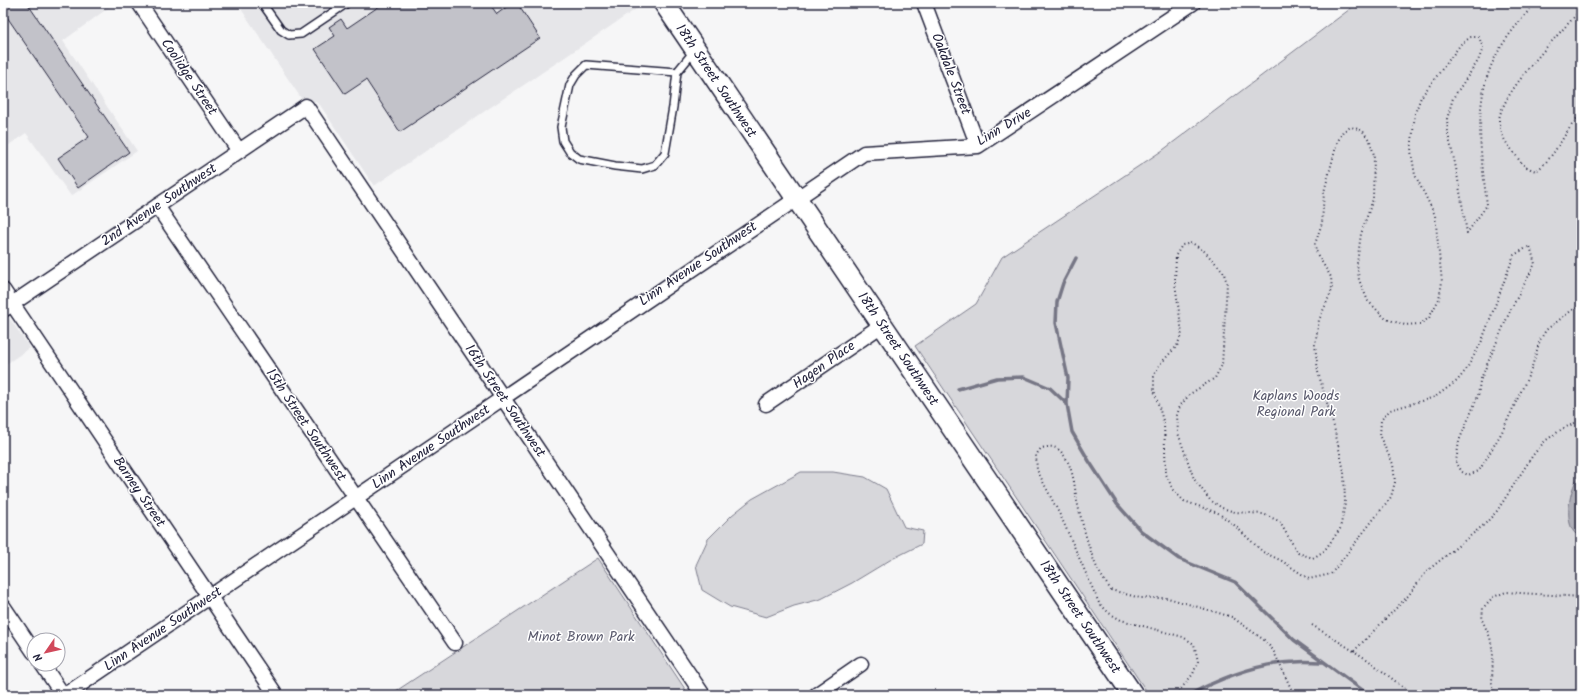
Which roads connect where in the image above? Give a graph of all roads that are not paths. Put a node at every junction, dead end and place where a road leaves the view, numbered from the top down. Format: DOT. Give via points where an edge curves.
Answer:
graph roads {
  1 [pos="139,3"];
  2 [pos="262,3"];
  3 [pos="347,3"];
  4 [pos="664,3"];
  5 [pos="924,3"];
  6 [pos="1193,3"];
  7 [pos="695,50"];
  8 [pos="676,72"];
  9 [pos="306,106"];
  10 [pos="978,146"];
  11 [pos="239,151"];
  12 [pos="796,198"];
  13 [pos="158,206"];
  14 [pos="3,290"];
  15 [pos="8,307"];
  16 [pos="882,325"];
  17 [pos="502,398"];
  18 [pos="766,404"];
  19 [pos="356,498"];
  20 [pos="210,597"];
  21 [pos="3,606"];
  22 [pos="26,640"];
  23 [pos="455,643"];
  24 [pos="862,664"];
  25 [pos="48,672"];
  26 [pos="64,695"];
  27 [pos="276,695"];
  28 [pos="704,695"];
  29 [pos="816,695"];
  30 [pos="1133,695"];
  1 -- 11 [label="street, Coolidge Street"];
  2 -- 3 [label="lane" via="280,30 289,35 301,34"];
  4 -- 7 [label="street, 18th Street Southwest"];
  5 -- 10 [label="street, Oakdale Street"];
  6 -- 10 [label="street, Linn Drive"];
  7 -- 8 [label="lane"];
  7 -- 12 [label="street, 18th Street Southwest"];
  8 -- 8 [label="lane" via="665,153 655,165 642,169 615,166 579,160 570,152 563,141 561,127 570,85 586,65"];
  9 -- 11 [label="street, 2nd Avenue Southwest"];
  9 -- 17 [label="street, 16th Street Southwest"];
  10 -- 12 [label="street, Linn Drive" via="864,153"];
  11 -- 13 [label="street, 2nd Avenue Southwest"];
  12 -- 16 [label="street, 18th Street Southwest"];
  12 -- 17 [label="street, Linn Avenue Southwest"];
  13 -- 15 [label="street, 2nd Avenue Southwest"];
  13 -- 19 [label="street, 15th Street Southwest"];
  14 -- 15 [label="street, Barney Street"];
  15 -- 20 [label="street, Barney Street"];
  16 -- 18 [label="street, Hagen Place"];
  16 -- 30 [label="street, 18th Street Southwest"];
  17 -- 19 [label="street, Linn Avenue Southwest"];
  17 -- 28 [label="street, 16th Street Southwest"];
  19 -- 20 [label="street, Linn Avenue Southwest"];
  19 -- 23 [label="street, 15th Street Southwest"];
  20 -- 26 [label="street, Linn Avenue Southwest"];
  20 -- 27 [label="street, Barney Street"];
  21 -- 22 [label="street"];
  24 -- 29 [label="street"];
  25 -- 26 [label="street"];
}
